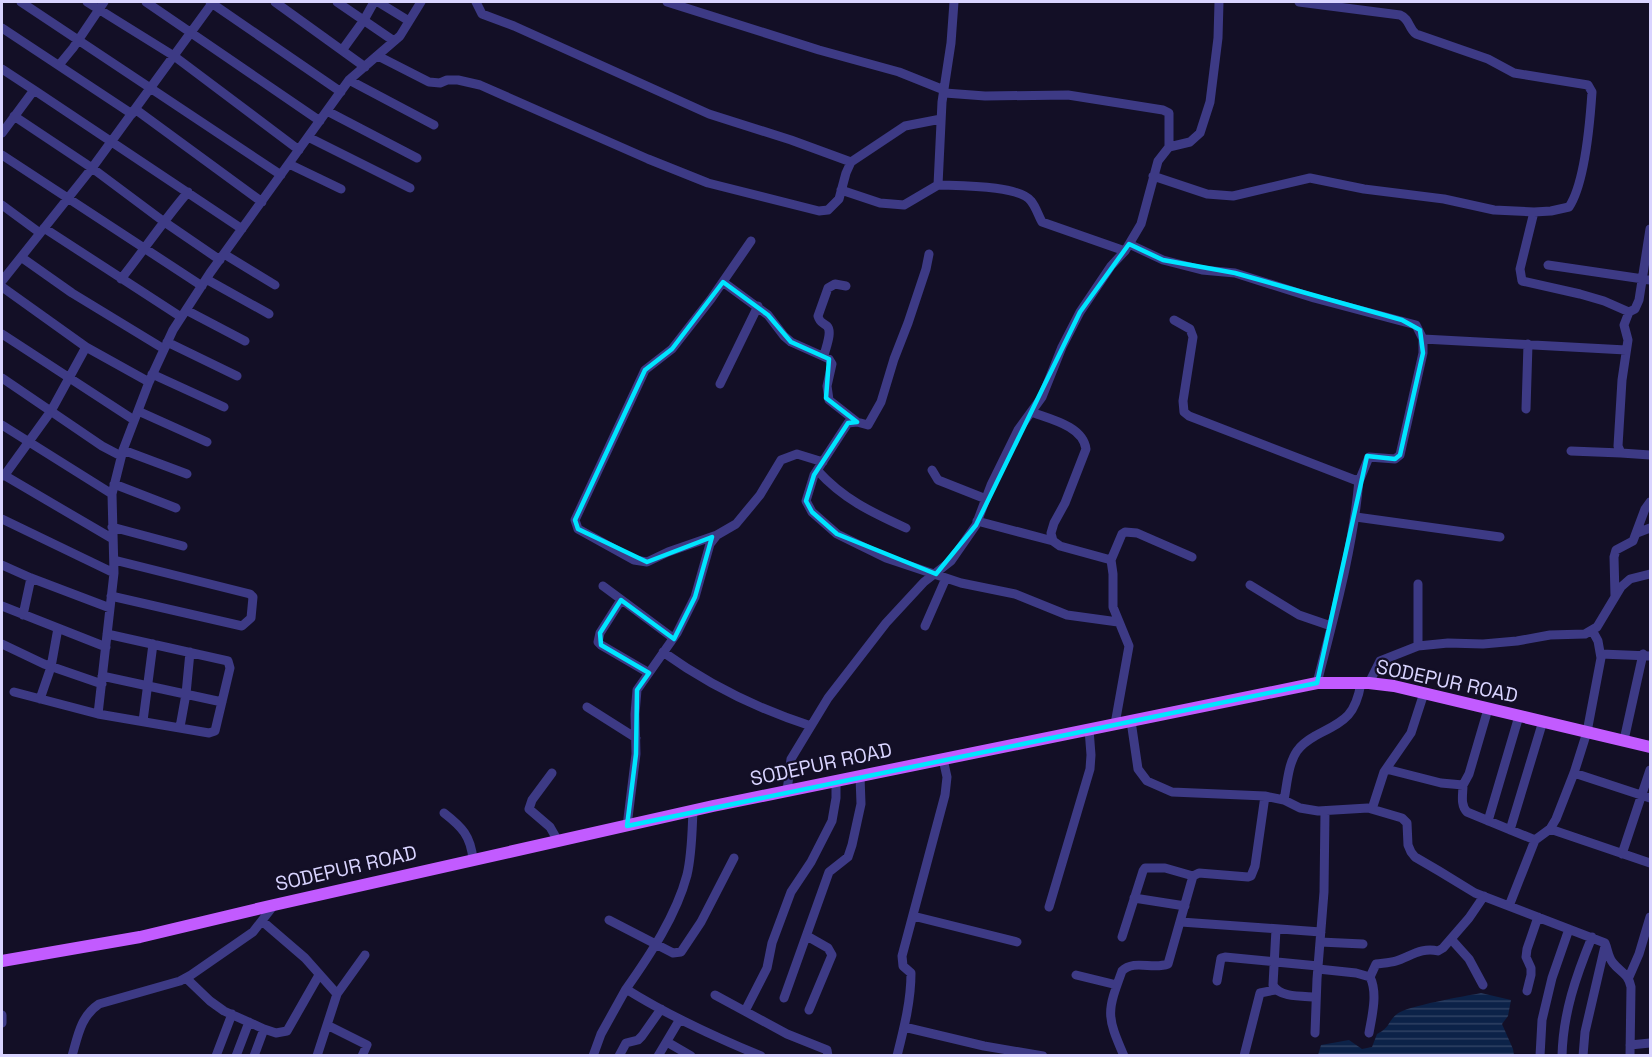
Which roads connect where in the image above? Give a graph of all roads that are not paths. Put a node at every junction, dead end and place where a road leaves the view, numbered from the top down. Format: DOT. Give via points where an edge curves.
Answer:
graph roads {
  1 [pos="21,2"];
  2 [pos="87,2"];
  3 [pos="146,2"];
  4 [pos="212,2"];
  5 [pos="275,2"];
  6 [pos="337,2"];
  7 [pos="376,2"];
  8 [pos="421,2"];
  9 [pos="476,2"];
  10 [pos="668,2"];
  11 [pos="952,2"];
  12 [pos="1219,2"];
  13 [pos="1299,2"];
  14 [pos="101,5"];
  15 [pos="364,20"];
  16 [pos="409,21"];
  17 [pos="2,27"];
  18 [pos="191,33"];
  19 [pos="79,40"];
  20 [pos="394,41"];
  21 [pos="343,49"];
  22 [pos="174,56"];
  23 [pos="378,56"];
  24 [pos="59,65"];
  25 [pos="365,67"];
  26 [pos="2,69"];
  27 [pos="349,80"];
  28 [pos="150,89"];
  29 [pos="34,90"];
  30 [pos="341,92"];
  31 [pos="944,92"];
  32 [pos="134,111"];
  33 [pos="327,111"];
  34 [pos="14,116"];
  35 [pos="941,119"];
  36 [pos="320,121"];
  37 [pos="434,125"];
  38 [pos="2,133"];
  39 [pos="308,137"];
  40 [pos="112,141"];
  41 [pos="1169,147"];
  42 [pos="299,150"];
  43 [pos="2,154"];
  44 [pos="417,158"];
  45 [pos="852,162"];
  46 [pos="289,164"];
  47 [pos="92,168"];
  48 [pos="281,175"];
  49 [pos="1154,177"];
  50 [pos="938,185"];
  51 [pos="410,188"];
  52 [pos="340,189"];
  53 [pos="841,190"];
  54 [pos="188,192"];
  55 [pos="68,198"];
  56 [pos="262,201"];
  57 [pos="2,205"];
  58 [pos="1533,212"];
  59 [pos="163,221"];
  60 [pos="242,229"];
  61 [pos="1650,229"];
  62 [pos="42,230"];
  63 [pos="751,241"];
  64 [pos="1127,247"];
  65 [pos="146,248"];
  66 [pos="929,254"];
  67 [pos="21,257"];
  68 [pos="222,257"];
  69 [pos="1548,265"];
  70 [pos="121,279"];
  71 [pos="1647,280"];
  72 [pos="2,281"];
  73 [pos="723,282"];
  74 [pos="204,283"];
  75 [pos="275,285"];
  76 [pos="846,286"];
  77 [pos="2,287"];
  78 [pos="758,306"];
  79 [pos="1629,312"];
  80 [pos="184,313"];
  81 [pos="269,314"];
  82 [pos="1174,320"];
  83 [pos="2,334"];
  84 [pos="1423,339"];
  85 [pos="244,341"];
  86 [pos="1528,344"];
  87 [pos="166,346"];
  88 [pos="86,347"];
  89 [pos="1626,350"];
  90 [pos="824,356"];
  91 [pos="237,376"];
  92 [pos="2,378"];
  93 [pos="151,378"];
  94 [pos="69,380"];
  95 [pos="720,384"];
  96 [pos="224,407"];
  97 [pos="1526,409"];
  98 [pos="51,411"];
  99 [pos="1031,412"];
  100 [pos="136,416"];
  101 [pos="857,422"];
  102 [pos="2,425"];
  103 [pos="29,442"];
  104 [pos="207,442"];
  105 [pos="1571,450"];
  106 [pos="122,453"];
  107 [pos="1621,453"];
  108 [pos="1650,455"];
  109 [pos="820,466"];
  110 [pos="932,470"];
  111 [pos="187,474"];
  112 [pos="3,475"];
  113 [pos="1359,480"];
  114 [pos="113,489"];
  115 [pos="986,499"];
  116 [pos="1650,500"];
  117 [pos="176,508"];
  118 [pos="1356,517"];
  119 [pos="2,519"];
  120 [pos="977,521"];
  121 [pos="112,526"];
  122 [pos="906,528"];
  123 [pos="1650,528"];
  124 [pos="1637,533"];
  125 [pos="717,535"];
  126 [pos="1500,537"];
  127 [pos="113,539"];
  128 [pos="1053,542"];
  129 [pos="183,546"];
  130 [pos="1192,557"];
  131 [pos="114,560"];
  132 [pos="1111,561"];
  133 [pos="2,565"];
  134 [pos="114,573"];
  135 [pos="936,574"];
  136 [pos="1650,574"];
  137 [pos="31,578"];
  138 [pos="946,578"];
  139 [pos="1418,584"];
  140 [pos="1250,585"];
  141 [pos="603,586"];
  142 [pos="111,596"];
  143 [pos="1615,596"];
  144 [pos="621,600"];
  145 [pos="2,606"];
  146 [pos="110,608"];
  147 [pos="23,615"];
  148 [pos="1118,622"];
  149 [pos="925,627"];
  150 [pos="1331,627"];
  151 [pos="58,628"];
  152 [pos="1592,630"];
  153 [pos="107,634"];
  154 [pos="673,638"];
  155 [pos="2,644"];
  156 [pos="153,644"];
  157 [pos="1418,646"];
  158 [pos="106,647"];
  159 [pos="190,652"];
  160 [pos="663,652"];
  161 [pos="1601,654"];
  162 [pos="1647,655"];
  163 [pos="51,667"];
  164 [pos="649,673"];
  165 [pos="102,680"];
  166 [pos="1317,683"];
  167 [pos="1365,683"];
  168 [pos="147,686"];
  169 [pos="14,692"];
  170 [pos="1424,693"];
  171 [pos="186,694"];
  172 [pos="40,699"];
  173 [pos="222,702"];
  174 [pos="587,707"];
  175 [pos="1488,709"];
  176 [pos="98,714"];
  177 [pos="1519,716"];
  178 [pos="142,721"];
  179 [pos="1131,721"];
  180 [pos="1543,722"];
  181 [pos="1115,724"];
  182 [pos="811,726"];
  183 [pos="180,727"];
  184 [pos="1089,729"];
  185 [pos="1587,732"];
  186 [pos="636,738"];
  187 [pos="1624,740"];
  188 [pos="1650,747"];
  189 [pos="943,759"];
  190 [pos="1386,769"];
  191 [pos="1650,770"];
  192 [pos="552,772"];
  193 [pos="1574,773"];
  194 [pos="860,776"];
  195 [pos="836,781"];
  196 [pos="1463,785"];
  197 [pos="787,790"];
  198 [pos="1265,796"];
  199 [pos="1646,797"];
  200 [pos="1284,800"];
  201 [pos="1372,809"];
  202 [pos="693,810"];
  203 [pos="1325,810"];
  204 [pos="444,813"];
  205 [pos="1488,821"];
  206 [pos="627,826"];
  207 [pos="1550,829"];
  208 [pos="1510,830"];
  209 [pos="558,841"];
  210 [pos="1534,843"];
  211 [pos="1622,854"];
  212 [pos="734,858"];
  213 [pos="473,860"];
  214 [pos="1650,863"];
  215 [pos="1193,876"];
  216 [pos="1484,896"];
  217 [pos="1134,898"];
  218 [pos="274,904"];
  219 [pos="1185,906"];
  220 [pos="1509,906"];
  221 [pos="1049,907"];
  222 [pos="913,916"];
  223 [pos="1538,917"];
  224 [pos="1650,917"];
  225 [pos="609,920"];
  226 [pos="262,921"];
  227 [pos="1181,922"];
  228 [pos="1276,928"];
  229 [pos="1569,928"];
  230 [pos="1649,929"];
  231 [pos="807,936"];
  232 [pos="1122,937"];
  233 [pos="1320,937"];
  234 [pos="1592,937"];
  235 [pos="1451,939"];
  236 [pos="1017,942"];
  237 [pos="1605,943"];
  238 [pos="656,944"];
  239 [pos="1363,944"];
  240 [pos="365,955"];
  241 [pos="2,961"];
  242 [pos="1275,961"];
  243 [pos="1318,967"];
  244 [pos="319,975"];
  245 [pos="1076,975"];
  246 [pos="1370,977"];
  247 [pos="1629,977"];
  248 [pos="186,978"];
  249 [pos="1217,981"];
  250 [pos="1117,985"];
  251 [pos="1484,985"];
  252 [pos="626,989"];
  253 [pos="1275,990"];
  254 [pos="1527,991"];
  255 [pos="337,994"];
  256 [pos="715,994"];
  257 [pos="1316,997"];
  258 [pos="784,998"];
  259 [pos="661,1009"];
  260 [pos="809,1010"];
  261 [pos="745,1011"];
  262 [pos="232,1014"];
  263 [pos="2,1015"];
  264 [pos="680,1019"];
  265 [pos="249,1022"];
  266 [pos="2,1023"];
  267 [pos="327,1025"];
  268 [pos="904,1027"];
  269 [pos="264,1029"];
  270 [pos="1315,1033"];
  271 [pos="1369,1033"];
  272 [pos="667,1041"];
  273 [pos="1650,1043"];
  274 [pos="1630,1045"];
  275 [pos="72,1056"];
  276 [pos="216,1056"];
  277 [pos="236,1056"];
  278 [pos="254,1056"];
  279 [pos="317,1056"];
  280 [pos="362,1056"];
  281 [pos="593,1056"];
  282 [pos="619,1056"];
  283 [pos="658,1056"];
  284 [pos="691,1056"];
  285 [pos="761,1056"];
  286 [pos="828,1056"];
  287 [pos="897,1056"];
  288 [pos="1043,1056"];
  289 [pos="1124,1056"];
  290 [pos="1244,1056"];
  291 [pos="1540,1056"];
  292 [pos="1562,1056"];
  293 [pos="1583,1056"];
  294 [pos="1630,1056"];
  1 -- 19 [label="street"];
  2 -- 14 [label="street"];
  3 -- 18 [label="street"];
  4 -- 18 [label="street"];
  4 -- 30 [label="street"];
  5 -- 21 [label="street"];
  6 -- 15 [label="street"];
  7 -- 15 [label="street"];
  7 -- 16 [label="street"];
  8 -- 16 [label="street"];
  9 -- 45 [label="street" via="482,14 699,110"];
  10 -- 31 [label="street" via="898,72"];
  11 -- 31 [label="street"];
  12 -- 41 [label="street" via="1210,102 1200,133 1190,142"];
  13 -- 58 [label="street" via="1400,15 1408,19 1416,34 1488,59 1514,73 1576,82 1592,89 1575,198 1569,207"];
  14 -- 19 [label="street"];
  14 -- 22 [label="street"];
  15 -- 20 [label="street"];
  15 -- 21 [label="street"];
  16 -- 20 [label="street"];
  17 -- 24 [label="street"];
  18 -- 22 [label="street"];
  18 -- 36 [label="street"];
  19 -- 24 [label="street"];
  19 -- 28 [label="street"];
  20 -- 23 [label="street"];
  21 -- 25 [label="street"];
  22 -- 28 [label="street"];
  22 -- 42 [label="street"];
  23 -- 25 [label="street"];
  23 -- 53 [label="street" via="429,82 458,80 480,85 708,183 819,212 828,210 839,199"];
  24 -- 32 [label="street"];
  25 -- 27 [label="street"];
  26 -- 29 [label="street"];
  27 -- 30 [label="street"];
  27 -- 37 [label="street"];
  28 -- 32 [label="street"];
  28 -- 48 [label="street"];
  29 -- 34 [label="street"];
  29 -- 40 [label="street"];
  30 -- 33 [label="street"];
  31 -- 35 [label="street"];
  31 -- 41 [label="street" via="985,96 1068,95 1163,110 1169,113"];
  32 -- 40 [label="street"];
  32 -- 56 [label="street"];
  33 -- 36 [label="street"];
  33 -- 44 [label="street"];
  34 -- 38 [label="street"];
  34 -- 47 [label="street"];
  35 -- 45 [label="street" via="905,126"];
  35 -- 50 [label="street"];
  36 -- 39 [label="street"];
  39 -- 42 [label="street"];
  39 -- 51 [label="street"];
  40 -- 47 [label="street"];
  40 -- 54 [label="street"];
  41 -- 49 [label="street" via="1158,161"];
  42 -- 46 [label="street"];
  43 -- 55 [label="street"];
  45 -- 53 [label="street"];
  46 -- 48 [label="street"];
  46 -- 52 [label="street"];
  47 -- 55 [label="street"];
  47 -- 59 [label="street"];
  48 -- 56 [label="street"];
  49 -- 58 [label="street" via="1207,194 1233,196 1310,178 1494,210"];
  49 -- 64 [label="street" via="1141,224"];
  50 -- 53 [label="street" via="904,205 880,203"];
  50 -- 64 [label="street" via="984,186 1024,195 1032,201 1042,222"];
  54 -- 59 [label="street"];
  54 -- 60 [label="street"];
  55 -- 62 [label="street"];
  55 -- 65 [label="street"];
  56 -- 60 [label="street"];
  57 -- 62 [label="street"];
  58 -- 79 [label="street" via="1520,269 1522,281"];
  59 -- 65 [label="street"];
  59 -- 68 [label="street"];
  60 -- 68 [label="street"];
  61 -- 71 [label="street"];
  62 -- 67 [label="street"];
  62 -- 70 [label="street"];
  63 -- 73 [label="street"];
  64 -- 84 [label="street" via="1163,260 1235,273 1402,320 1416,325"];
  64 -- 99 [label="street" via="1080,312 1042,397"];
  65 -- 70 [label="street"];
  65 -- 74 [label="street"];
  66 -- 101 [label="street" via="881,402 868,425"];
  67 -- 72 [label="street"];
  67 -- 87 [label="street" via="72,293"];
  68 -- 74 [label="street"];
  68 -- 75 [label="street"];
  69 -- 71 [label="street"];
  70 -- 80 [label="street"];
  71 -- 79 [label="street" via="1635,309"];
  73 -- 78 [label="street"];
  73 -- 125 [label="street" via="672,350 645,370 575,520 578,529 634,560 647,562"];
  74 -- 80 [label="street"];
  74 -- 81 [label="street"];
  76 -- 90 [label="street" via="835,284 828,288 818,316 830,331"];
  77 -- 88 [label="street"];
  78 -- 90 [label="street" via="791,342"];
  78 -- 95 [label="street"];
  79 -- 89 [label="street" via="1624,325"];
  80 -- 85 [label="street"];
  80 -- 87 [label="street"];
  82 -- 113 [label="street" via="1190,329 1193,337 1183,401 1188,416"];
  83 -- 94 [label="street"];
  84 -- 86 [label="street"];
  84 -- 113 [label="street" via="1400,455 1395,459 1368,458"];
  86 -- 89 [label="street"];
  86 -- 97 [label="street"];
  87 -- 91 [label="street"];
  87 -- 93 [label="street"];
  88 -- 93 [label="street"];
  88 -- 94 [label="street"];
  89 -- 107 [label="street" via="1619,415"];
  90 -- 101 [label="street" via="832,364 827,386 829,400"];
  92 -- 98 [label="street"];
  93 -- 96 [label="street"];
  93 -- 100 [label="street"];
  94 -- 98 [label="street"];
  94 -- 100 [label="street"];
  98 -- 103 [label="street"];
  98 -- 106 [label="street" via="102,446"];
  99 -- 115 [label="street" via="1018,430"];
  99 -- 128 [label="street" via="1079,433 1085,443 1086,449 1054,523"];
  100 -- 104 [label="street"];
  100 -- 106 [label="street"];
  101 -- 109 [label="street" via="848,423"];
  102 -- 103 [label="street"];
  103 -- 112 [label="street"];
  103 -- 114 [label="street"];
  105 -- 107 [label="street"];
  106 -- 111 [label="street"];
  106 -- 114 [label="street"];
  107 -- 108 [label="street"];
  109 -- 122 [label="street" via="833,487 851,500"];
  109 -- 125 [label="street" via="806,455 781,460 736,524"];
  109 -- 135 [label="street" via="806,501 812,512 837,534 886,558"];
  110 -- 115 [label="street" via="938,480"];
  112 -- 127 [label="street"];
  113 -- 118 [label="street"];
  114 -- 117 [label="street"];
  114 -- 121 [label="street"];
  115 -- 120 [label="street"];
  116 -- 124 [label="street"];
  118 -- 126 [label="street"];
  118 -- 150 [label="street"];
  119 -- 134 [label="street"];
  120 -- 128 [label="street"];
  120 -- 135 [label="street" via="951,561"];
  121 -- 127 [label="street"];
  121 -- 129 [label="street"];
  123 -- 124 [label="street"];
  124 -- 143 [label="street" via="1633,541 1616,550"];
  125 -- 154 [label="street" via="710,544 695,597"];
  127 -- 131 [label="street"];
  128 -- 132 [label="street"];
  130 -- 132 [label="street" via="1129,531 1122,534"];
  131 -- 134 [label="street"];
  131 -- 142 [label="street" via="250,594 253,602 251,618 242,626"];
  132 -- 148 [label="street" via="1113,608"];
  133 -- 137 [label="street"];
  134 -- 142 [label="street"];
  135 -- 138 [label="street"];
  135 -- 182 [label="street" via="924,582 864,649"];
  136 -- 143 [label="street" via="1630,579"];
  137 -- 146 [label="street"];
  137 -- 147 [label="street"];
  138 -- 148 [label="street" via="1015,594 1067,615"];
  138 -- 149 [label="street"];
  139 -- 157 [label="street"];
  140 -- 150 [label="street" via="1299,615"];
  141 -- 144 [label="street"];
  142 -- 146 [label="street"];
  143 -- 152 [label="street"];
  144 -- 154 [label="street"];
  144 -- 164 [label="street" via="598,642"];
  145 -- 147 [label="street"];
  146 -- 153 [label="street"];
  147 -- 151 [label="street"];
  148 -- 181 [label="street" via="1129,646"];
  150 -- 166 [label="street"];
  151 -- 158 [label="street"];
  151 -- 163 [label="street"];
  152 -- 157 [label="street" via="1517,641"];
  152 -- 161 [label="street"];
  153 -- 156 [label="street"];
  153 -- 158 [label="street"];
  154 -- 160 [label="street"];
  155 -- 163 [label="street"];
  156 -- 159 [label="street"];
  156 -- 168 [label="street"];
  157 -- 167 [label="street" via="1380,661"];
  158 -- 165 [label="street"];
  159 -- 171 [label="street"];
  159 -- 173 [label="street" via="228,661"];
  160 -- 164 [label="street"];
  160 -- 182 [label="street" via="708,683 776,715"];
  161 -- 162 [label="street"];
  161 -- 185 [label="street"];
  162 -- 187 [label="street"];
  163 -- 165 [label="street"];
  163 -- 172 [label="street"];
  164 -- 186 [label="street" via="637,690"];
  165 -- 168 [label="street"];
  165 -- 176 [label="street"];
  166 -- 167 [label="main road, SODEPUR ROAD"];
  166 -- 179 [label="main road, SODEPUR ROAD"];
  167 -- 170 [label="main road, SODEPUR ROAD"];
  167 -- 200 [label="street" via="1348,717 1306,741 1297,751"];
  168 -- 171 [label="street"];
  168 -- 178 [label="street"];
  169 -- 172 [label="street"];
  170 -- 175 [label="main road, SODEPUR ROAD"];
  170 -- 190 [label="street" via="1411,733"];
  171 -- 173 [label="street"];
  171 -- 183 [label="street"];
  172 -- 176 [label="street"];
  173 -- 183 [label="street" via="213,732"];
  174 -- 186 [label="street"];
  175 -- 177 [label="main road, SODEPUR ROAD"];
  175 -- 196 [label="street"];
  176 -- 178 [label="street"];
  177 -- 180 [label="main road, SODEPUR ROAD"];
  177 -- 205 [label="street"];
  178 -- 183 [label="street"];
  179 -- 181 [label="main road, SODEPUR ROAD"];
  179 -- 198 [label="street" via="1138,769 1147,781 1172,792"];
  180 -- 185 [label="main road, SODEPUR ROAD"];
  180 -- 208 [label="street"];
  181 -- 184 [label="main road, SODEPUR ROAD"];
  182 -- 197 [label="street" via="790,759"];
  184 -- 189 [label="main road, SODEPUR ROAD"];
  184 -- 221 [label="street" via="1090,769"];
  185 -- 187 [label="main road, SODEPUR ROAD"];
  185 -- 193 [label="street"];
  186 -- 206 [label="street"];
  187 -- 188 [label="main road, SODEPUR ROAD"];
  189 -- 194 [label="main road, SODEPUR ROAD"];
  189 -- 222 [label="street" via="945,795"];
  190 -- 196 [label="street"];
  190 -- 201 [label="street"];
  191 -- 199 [label="street"];
  192 -- 209 [label="street" via="529,809 550,827"];
  193 -- 199 [label="street"];
  193 -- 207 [label="street"];
  194 -- 195 [label="main road, SODEPUR ROAD"];
  194 -- 231 [label="street" via="861,804 852,845 848,857 829,872"];
  195 -- 197 [label="main road, SODEPUR ROAD"];
  195 -- 261 [label="street" via="832,821 791,892 772,943 770,960"];
  196 -- 205 [label="street" via="1463,808"];
  197 -- 202 [label="main road, SODEPUR ROAD"];
  198 -- 200 [label="street"];
  198 -- 215 [label="street" via="1251,876"];
  199 -- 211 [label="street"];
  200 -- 203 [label="street" via="1300,808"];
  201 -- 203 [label="street"];
  201 -- 216 [label="street" via="1407,823 1408,845 1415,857"];
  202 -- 206 [label="main road, SODEPUR ROAD"];
  202 -- 238 [label="street" via="687,876"];
  203 -- 233 [label="street"];
  204 -- 213 [label="street" via="459,825 471,843"];
  205 -- 208 [label="street"];
  206 -- 209 [label="main road, SODEPUR ROAD"];
  207 -- 210 [label="street"];
  207 -- 211 [label="street"];
  208 -- 210 [label="street"];
  209 -- 213 [label="main road, SODEPUR ROAD"];
  210 -- 220 [label="street"];
  211 -- 214 [label="street"];
  212 -- 238 [label="street" via="681,952 673,953"];
  213 -- 218 [label="main road, SODEPUR ROAD"];
  215 -- 217 [label="street" via="1165,868 1145,868"];
  215 -- 219 [label="street"];
  216 -- 220 [label="street"];
  216 -- 235 [label="street"];
  217 -- 219 [label="street"];
  217 -- 232 [label="street"];
  218 -- 226 [label="street"];
  218 -- 241 [label="main road, SODEPUR ROAD" via="140,937"];
  219 -- 227 [label="street"];
  220 -- 223 [label="street"];
  222 -- 236 [label="street"];
  222 -- 268 [label="street" via="902,956 903,966 911,972"];
  223 -- 229 [label="street"];
  223 -- 254 [label="street" via="1527,950 1532,975"];
  224 -- 230 [label="street"];
  225 -- 238 [label="street"];
  226 -- 244 [label="street"];
  226 -- 248 [label="street" via="253,932"];
  227 -- 228 [label="street"];
  227 -- 250 [label="street" via="1168,964 1125,968"];
  228 -- 233 [label="street"];
  228 -- 242 [label="street"];
  229 -- 234 [label="street"];
  229 -- 291 [label="street" via="1542,1020"];
  230 -- 247 [label="street"];
  231 -- 258 [label="street"];
  231 -- 260 [label="street" via="828,948 832,955"];
  233 -- 239 [label="street"];
  233 -- 243 [label="street"];
  234 -- 237 [label="street"];
  234 -- 292 [label="street" via="1575,976 1565,1014"];
  235 -- 246 [label="street" via="1438,951 1423,950 1394,962 1376,964"];
  235 -- 251 [label="street" via="1470,959"];
  237 -- 247 [label="street" via="1612,962"];
  237 -- 293 [label="street"];
  238 -- 252 [label="street"];
  240 -- 255 [label="street"];
  242 -- 243 [label="street"];
  242 -- 249 [label="street" via="1221,958"];
  242 -- 253 [label="street"];
  243 -- 246 [label="street"];
  243 -- 257 [label="street"];
  244 -- 255 [label="street"];
  244 -- 269 [label="street" via="287,1031"];
  245 -- 250 [label="street"];
  246 -- 271 [label="street" via="1374,1000"];
  247 -- 274 [label="street"];
  248 -- 262 [label="street" via="210,1001"];
  248 -- 275 [label="street" via="93,1007 84,1018"];
  250 -- 289 [label="street" via="1110,1016"];
  252 -- 259 [label="street"];
  252 -- 281 [label="street"];
  253 -- 257 [label="street"];
  253 -- 290 [label="street" via="1260,993"];
  255 -- 267 [label="street"];
  256 -- 261 [label="street"];
  257 -- 270 [label="street"];
  259 -- 264 [label="street"];
  259 -- 282 [label="street" via="642,1036 626,1043"];
  261 -- 286 [label="street" via="827,1050"];
  262 -- 265 [label="street"];
  262 -- 276 [label="street"];
  263 -- 266 [label="street"];
  264 -- 272 [label="street"];
  264 -- 285 [label="street"];
  265 -- 269 [label="street"];
  265 -- 277 [label="street"];
  267 -- 279 [label="street"];
  267 -- 280 [label="street" via="367,1045"];
  268 -- 287 [label="street"];
  268 -- 288 [label="street"];
  269 -- 278 [label="street"];
  272 -- 283 [label="street"];
  272 -- 284 [label="street"];
  273 -- 274 [label="street"];
  274 -- 294 [label="street"];
}
